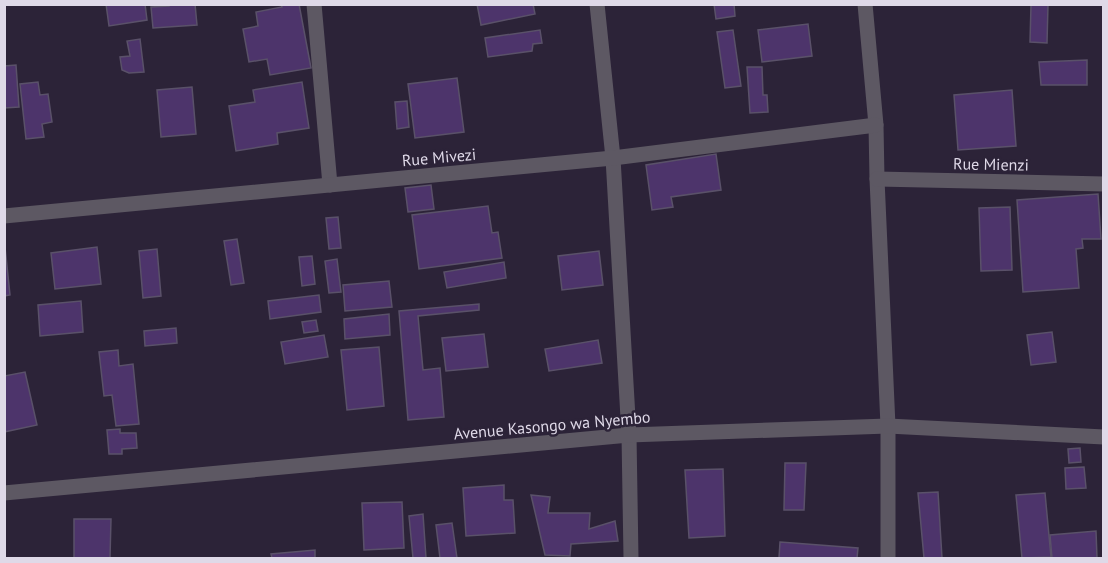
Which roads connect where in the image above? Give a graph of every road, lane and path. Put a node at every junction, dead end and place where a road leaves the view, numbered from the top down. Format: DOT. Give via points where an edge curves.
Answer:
graph roads {
  1 [pos="314,4"];
  2 [pos="597,4"];
  3 [pos="865,4"];
  4 [pos="876,125"];
  5 [pos="613,158"];
  6 [pos="877,179"];
  7 [pos="1104,184"];
  8 [pos="330,185"];
  9 [pos="4,216"];
  10 [pos="888,426"];
  11 [pos="629,435"];
  12 [pos="1104,437"];
  13 [pos="4,493"];
  14 [pos="631,558"];
  15 [pos="888,558"];
  1 -- 8 [label="street"];
  2 -- 5 [label="street"];
  3 -- 4 [label="street"];
  4 -- 5 [label="street, Rue Mivezi"];
  4 -- 6 [label="street"];
  5 -- 8 [label="street, Rue Mivezi"];
  5 -- 11 [label="street"];
  6 -- 7 [label="street, Rue Mienzi"];
  6 -- 10 [label="street"];
  8 -- 9 [label="street, Rue Mivezi"];
  10 -- 11 [label="street, Avenue Kasongo wa Nyembo"];
  10 -- 12 [label="street, Avenue Kasongo wa Nyembo"];
  10 -- 15 [label="street"];
  11 -- 13 [label="street, Avenue Kasongo wa Nyembo"];
  11 -- 14 [label="street"];
}
